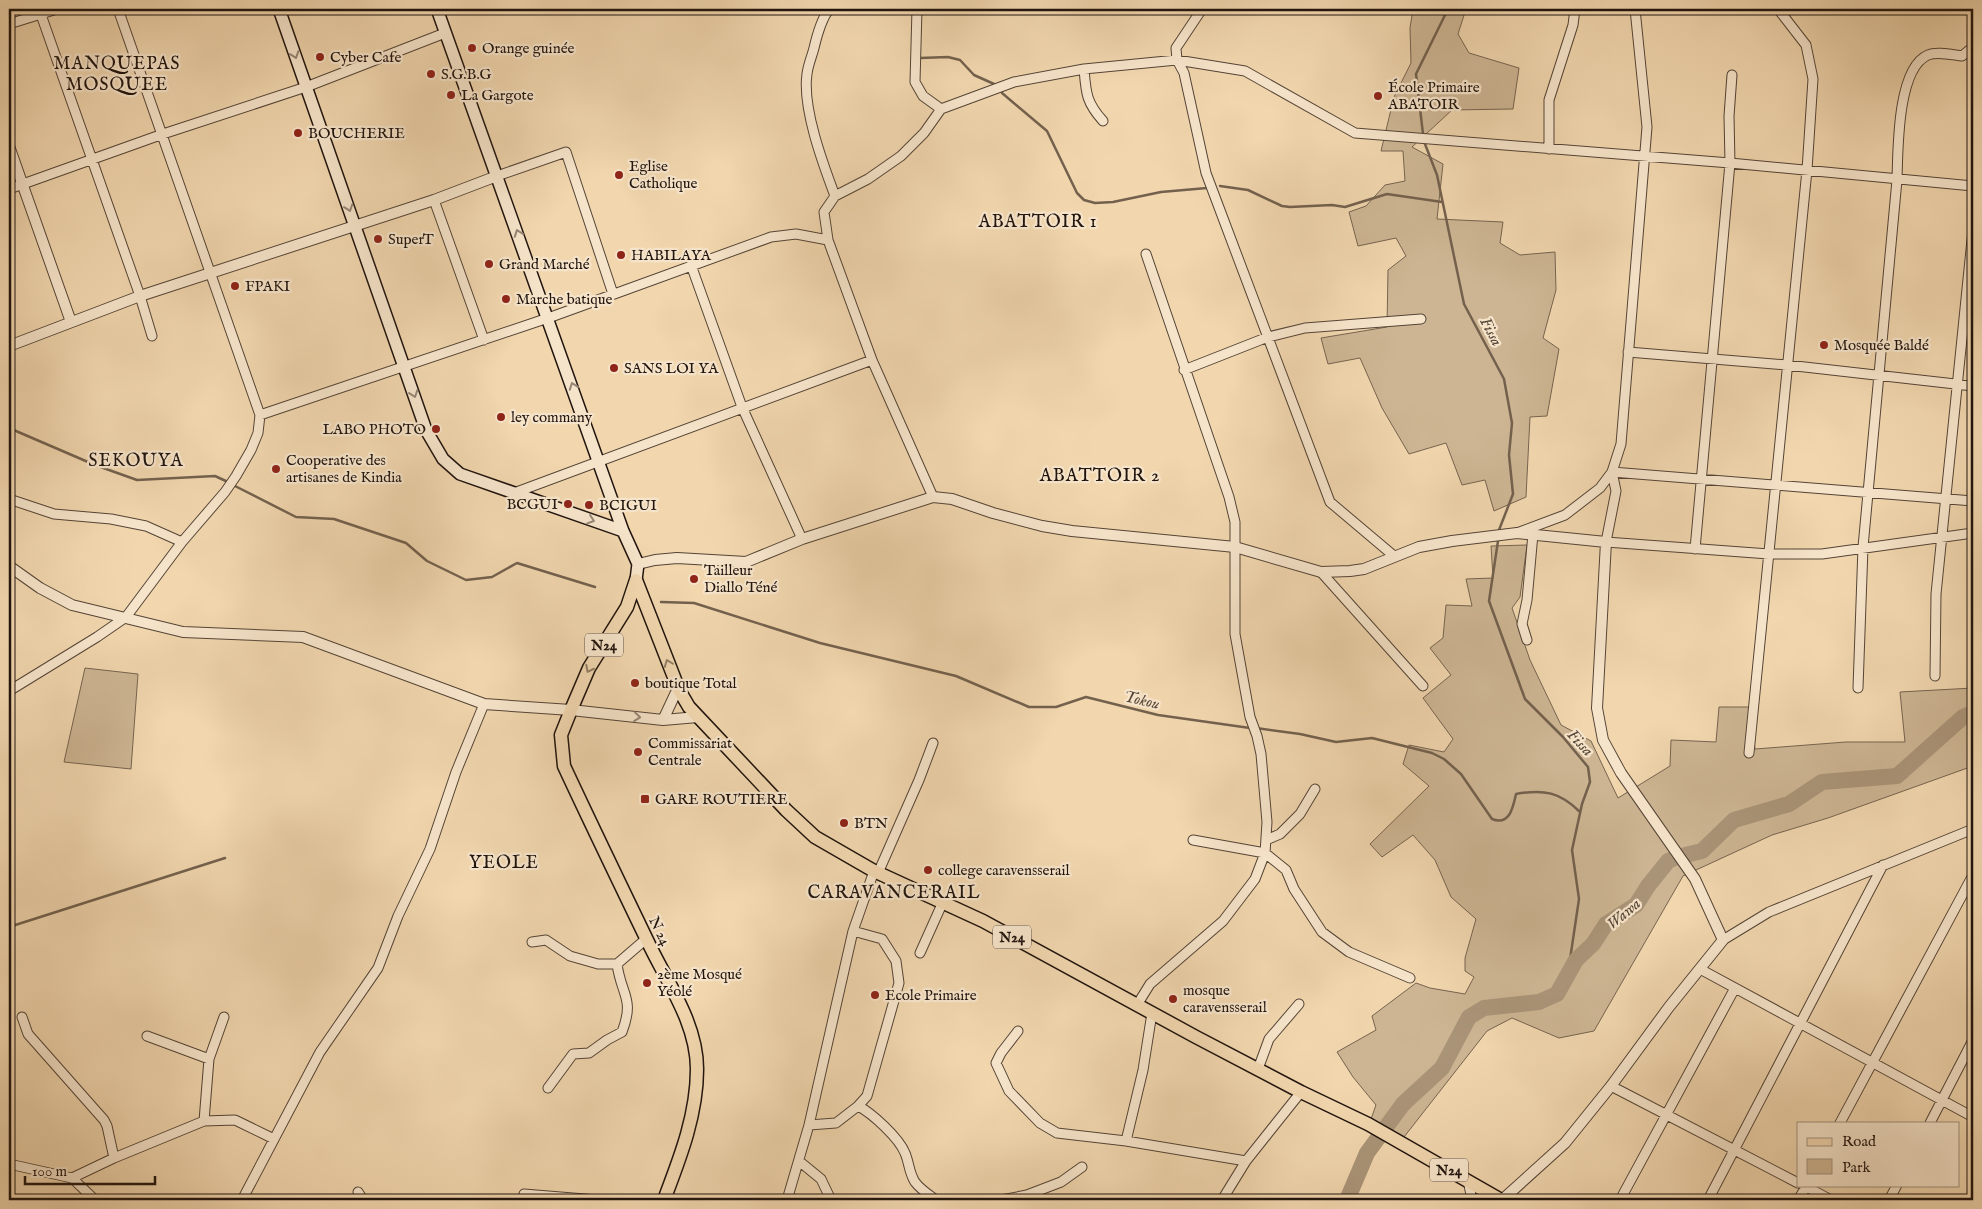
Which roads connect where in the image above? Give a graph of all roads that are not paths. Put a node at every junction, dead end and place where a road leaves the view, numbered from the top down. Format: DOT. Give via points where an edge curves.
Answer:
graph roads {
  1 [pos="57,9"];
  2 [pos="118,9"];
  3 [pos="279,9"];
  4 [pos="437,9"];
  5 [pos="829,9"];
  6 [pos="917,9"];
  7 [pos="1202,9"];
  8 [pos="1575,9"];
  9 [pos="1635,9"];
  10 [pos="1778,9"];
  11 [pos="40,12"];
  12 [pos="9,24"];
  13 [pos="445,33"];
  14 [pos="1973,47"];
  15 [pos="1176,60"];
  16 [pos="1084,69"];
  17 [pos="1732,75"];
  18 [pos="306,87"];
  19 [pos="940,109"];
  20 [pos="1103,121"];
  21 [pos="163,134"];
  22 [pos="9,146"];
  23 [pos="1549,149"];
  24 [pos="1644,157"];
  25 [pos="92,159"];
  26 [pos="1730,163"];
  27 [pos="1807,170"];
  28 [pos="497,176"];
  29 [pos="1897,180"];
  30 [pos="22,185"];
  31 [pos="1973,186"];
  32 [pos="9,188"];
  33 [pos="835,196"];
  34 [pos="434,200"];
  35 [pos="355,226"];
  36 [pos="1973,230"];
  37 [pos="828,240"];
  38 [pos="1146,254"];
  39 [pos="691,265"];
  40 [pos="212,273"];
  41 [pos="613,294"];
  42 [pos="140,296"];
  43 [pos="548,318"];
  44 [pos="1421,319"];
  45 [pos="71,322"];
  46 [pos="152,336"];
  47 [pos="1268,337"];
  48 [pos="484,340"];
  49 [pos="9,346"];
  50 [pos="1628,352"];
  51 [pos="1712,359"];
  52 [pos="872,360"];
  53 [pos="1787,365"];
  54 [pos="404,366"];
  55 [pos="1184,370"];
  56 [pos="1879,374"];
  57 [pos="1957,384"];
  58 [pos="1973,386"];
  59 [pos="742,407"];
  60 [pos="260,415"];
  61 [pos="599,461"];
  62 [pos="1612,472"];
  63 [pos="1702,479"];
  64 [pos="1776,485"];
  65 [pos="1868,492"];
  66 [pos="514,493"];
  67 [pos="933,497"];
  68 [pos="9,499"];
  69 [pos="1945,499"];
  70 [pos="1973,501"];
  71 [pos="624,531"];
  72 [pos="1517,533"];
  73 [pos="1973,533"];
  74 [pos="1533,534"];
  75 [pos="802,538"];
  76 [pos="1941,538"];
  77 [pos="182,542"];
  78 [pos="1606,542"];
  79 [pos="1235,547"];
  80 [pos="1863,547"];
  81 [pos="1694,549"];
  82 [pos="1769,554"];
  83 [pos="1394,556"];
  84 [pos="638,564"];
  85 [pos="9,566"];
  86 [pos="1321,572"];
  87 [pos="636,580"];
  88 [pos="126,617"];
  89 [pos="1527,640"];
  90 [pos="1935,676"];
  91 [pos="1423,686"];
  92 [pos="678,688"];
  93 [pos="1858,688"];
  94 [pos="9,691"];
  95 [pos="484,704"];
  96 [pos="571,710"];
  97 [pos="698,717"];
  98 [pos="663,720"];
  99 [pos="933,743"];
  100 [pos="1749,753"];
  101 [pos="1315,789"];
  102 [pos="1973,829"];
  103 [pos="1194,840"];
  104 [pos="1266,840"];
  105 [pos="1265,853"];
  106 [pos="1883,865"];
  107 [pos="876,872"];
  108 [pos="1973,875"];
  109 [pos="942,904"];
  110 [pos="853,931"];
  111 [pos="646,939"];
  112 [pos="1723,940"];
  113 [pos="532,942"];
  114 [pos="920,953"];
  115 [pos="617,964"];
  116 [pos="1700,969"];
  117 [pos="1410,978"];
  118 [pos="1734,988"];
  119 [pos="1299,1004"];
  120 [pos="1137,1005"];
  121 [pos="1152,1013"];
  122 [pos="22,1016"];
  123 [pos="224,1017"];
  124 [pos="1800,1023"];
  125 [pos="1018,1031"];
  126 [pos="147,1036"];
  127 [pos="1973,1040"];
  128 [pos="209,1059"];
  129 [pos="1872,1062"];
  130 [pos="1258,1069"];
  131 [pos="1611,1086"];
  132 [pos="548,1088"];
  133 [pos="1301,1092"];
  134 [pos="1942,1100"];
  135 [pos="858,1106"];
  136 [pos="1666,1113"];
  137 [pos="1973,1117"];
  138 [pos="204,1121"];
  139 [pos="1841,1122"];
  140 [pos="1931,1122"];
  141 [pos="809,1126"];
  142 [pos="274,1140"];
  143 [pos="1126,1141"];
  144 [pos="1734,1149"];
  145 [pos="114,1158"];
  146 [pos="799,1160"];
  147 [pos="1246,1161"];
  148 [pos="9,1164"];
  149 [pos="1082,1166"];
  150 [pos="72,1178"];
  151 [pos="1468,1180"];
  152 [pos="1797,1182"];
  153 [pos="1803,1186"];
  154 [pos="1805,1186"];
  155 [pos="1896,1186"];
  156 [pos="524,1194"];
  157 [pos="95,1200"];
  158 [pos="242,1200"];
  159 [pos="597,1200"];
  160 [pos="664,1200"];
  161 [pos="787,1200"];
  162 [pos="831,1200"];
  163 [pos="936,1200"];
  164 [pos="1001,1200"];
  165 [pos="1222,1200"];
  166 [pos="1472,1200"];
  167 [pos="1501,1200"];
  168 [pos="1620,1200"];
  169 [pos="1708,1200"];
  170 [pos="1798,1200"];
  171 [pos="1832,1200"];
  172 [pos="1889,1200"];
  1 -- 11 [label="street"];
  2 -- 21 [label="street"];
  3 -- 18 [label="main road, one-way"];
  4 -- 13 [label="main road"];
  5 -- 33 [label="street" via="824,15 807,74 807,96 818,147"];
  6 -- 19 [label="street" via="915,82 923,96"];
  7 -- 15 [label="street" via="1176,48"];
  8 -- 23 [label="street" via="1574,25 1549,100"];
  9 -- 24 [label="street" via="1647,127"];
  10 -- 27 [label="street" via="1806,45 1813,79"];
  11 -- 12 [label="street"];
  11 -- 25 [label="street"];
  13 -- 18 [label="street"];
  13 -- 28 [label="main road"];
  14 -- 29 [label="street" via="1962,56 1930,53 1920,59 1907,82 1899,125"];
  15 -- 16 [label="street"];
  15 -- 23 [label="street" via="1245,71 1355,133"];
  15 -- 47 [label="street" via="1184,73 1206,174"];
  16 -- 19 [label="street" via="1014,82"];
  16 -- 20 [label="street" via="1091,107"];
  17 -- 26 [label="street"];
  18 -- 21 [label="street"];
  18 -- 35 [label="main road, one-way"];
  19 -- 33 [label="street" via="924,133 901,156 868,179"];
  21 -- 25 [label="street"];
  21 -- 40 [label="street"];
  22 -- 30 [label="street"];
  23 -- 24 [label="street"];
  24 -- 26 [label="street"];
  24 -- 50 [label="street"];
  25 -- 30 [label="street"];
  25 -- 42 [label="street"];
  26 -- 27 [label="street"];
  26 -- 51 [label="street"];
  27 -- 29 [label="street"];
  27 -- 53 [label="street"];
  28 -- 34 [label="street"];
  28 -- 41 [label="street" via="566,152"];
  43 -- 28 [label="main road, one-way"];
  29 -- 31 [label="street"];
  29 -- 56 [label="street"];
  30 -- 32 [label="street"];
  30 -- 45 [label="street"];
  33 -- 37 [label="street" via="824,212"];
  34 -- 35 [label="street"];
  34 -- 48 [label="street"];
  35 -- 40 [label="street"];
  35 -- 54 [label="main road"];
  36 -- 57 [label="street"];
  37 -- 39 [label="street" via="796,234 771,237"];
  37 -- 52 [label="street"];
  38 -- 55 [label="street"];
  39 -- 41 [label="street"];
  39 -- 59 [label="street"];
  40 -- 42 [label="street"];
  40 -- 60 [label="street"];
  41 -- 43 [label="street"];
  42 -- 45 [label="street"];
  42 -- 46 [label="street"];
  43 -- 48 [label="street"];
  61 -- 43 [label="main road, one-way"];
  44 -- 47 [label="street" via="1305,328"];
  45 -- 49 [label="street"];
  47 -- 55 [label="street"];
  47 -- 83 [label="street" via="1330,502"];
  48 -- 54 [label="street"];
  50 -- 51 [label="street"];
  50 -- 62 [label="street" via="1621,444"];
  51 -- 53 [label="street"];
  51 -- 63 [label="street"];
  52 -- 59 [label="street"];
  52 -- 67 [label="street"];
  53 -- 56 [label="street"];
  53 -- 64 [label="street"];
  54 -- 60 [label="street"];
  54 -- 66 [label="main road, one-way" via="426,430 443,459 460,474"];
  55 -- 79 [label="street" via="1229,497 1235,522"];
  56 -- 57 [label="street"];
  56 -- 65 [label="street"];
  57 -- 58 [label="street"];
  57 -- 69 [label="street"];
  59 -- 61 [label="street"];
  59 -- 75 [label="street"];
  60 -- 77 [label="street" via="258,433 236,476"];
  61 -- 66 [label="street"];
  61 -- 71 [label="main road"];
  62 -- 63 [label="street"];
  62 -- 72 [label="street" via="1600,488 1565,515"];
  62 -- 78 [label="street" via="1616,491"];
  63 -- 64 [label="street"];
  63 -- 81 [label="street"];
  64 -- 65 [label="street"];
  64 -- 82 [label="street"];
  65 -- 69 [label="street"];
  65 -- 80 [label="street"];
  66 -- 71 [label="main road, one-way"];
  67 -- 75 [label="street"];
  67 -- 79 [label="street" via="952,499 993,513 1072,531"];
  68 -- 77 [label="street" via="54,514 146,526"];
  69 -- 70 [label="street"];
  69 -- 76 [label="street"];
  71 -- 84 [label="main road"];
  72 -- 74 [label="street"];
  72 -- 83 [label="street" via="1419,547"];
  73 -- 76 [label="street"];
  74 -- 78 [label="street"];
  74 -- 89 [label="street" via="1522,624"];
  75 -- 84 [label="street" via="746,562 677,558"];
  76 -- 80 [label="street"];
  76 -- 90 [label="street" via="1936,594"];
  77 -- 88 [label="street"];
  78 -- 81 [label="street"];
  78 -- 112 [label="street" via="1598,723 1609,753 1702,892"];
  79 -- 86 [label="street"];
  79 -- 104 [label="street" via="1236,634 1250,717 1261,754"];
  80 -- 82 [label="street" via="1822,554"];
  80 -- 93 [label="street"];
  81 -- 82 [label="street"];
  82 -- 100 [label="street"];
  83 -- 86 [label="street" via="1364,569"];
  84 -- 87 [label="main road"];
  85 -- 88 [label="street" via="40,588 72,604"];
  86 -- 91 [label="street"];
  92 -- 87 [label="main road, N24, one-way"];
  87 -- 96 [label="main road, N24, one-way" via="627,607 589,668"];
  88 -- 94 [label="street"];
  88 -- 95 [label="street" via="183,632 302,637"];
  92 -- 97 [label="main road, N24"];
  92 -- 98 [label="street"];
  95 -- 96 [label="street"];
  95 -- 142 [label="street" via="456,772 430,849 378,968 320,1052"];
  96 -- 98 [label="street, one-way"];
  96 -- 111 [label="main road, N 24 / N24" via="561,735 564,766"];
  97 -- 98 [label="street"];
  97 -- 107 [label="main road, N24" via="816,837"];
  99 -- 107 [label="street"];
  101 -- 104 [label="street" via="1300,814 1280,834"];
  102 -- 106 [label="street"];
  103 -- 105 [label="street"];
  104 -- 105 [label="street"];
  105 -- 117 [label="street" via="1286,870 1322,932 1349,952"];
  105 -- 120 [label="street" via="1255,879 1223,921 1150,984"];
  106 -- 112 [label="street" via="1769,912"];
  106 -- 124 [label="street"];
  107 -- 109 [label="main road, N24"];
  107 -- 110 [label="street"];
  108 -- 129 [label="street"];
  109 -- 114 [label="street"];
  109 -- 120 [label="main road, N24" via="983,922"];
  110 -- 135 [label="street" via="882,939 896,961 899,983 867,1096"];
  110 -- 141 [label="street"];
  111 -- 115 [label="street"];
  111 -- 160 [label="main road, N 24 / N24" via="683,1011 693,1038 697,1069 687,1135"];
  112 -- 116 [label="street"];
  113 -- 115 [label="street" via="546,940 570,956 598,964"];
  115 -- 132 [label="street" via="629,1009 622,1032 589,1053 573,1054"];
  116 -- 118 [label="street"];
  116 -- 131 [label="street"];
  118 -- 124 [label="street"];
  118 -- 136 [label="street"];
  119 -- 130 [label="street" via="1268,1039"];
  120 -- 121 [label="main road, N24"];
  121 -- 130 [label="main road, N24"];
  121 -- 143 [label="street" via="1143,1070"];
  122 -- 145 [label="street" via="28,1034 104,1120"];
  123 -- 128 [label="street"];
  124 -- 129 [label="street"];
  124 -- 144 [label="street"];
  125 -- 143 [label="street" via="996,1064 1009,1091 1040,1123 1057,1133"];
  126 -- 128 [label="street"];
  127 -- 134 [label="street"];
  128 -- 138 [label="street"];
  129 -- 134 [label="street"];
  129 -- 139 [label="street"];
  130 -- 133 [label="main road, N24"];
  131 -- 136 [label="street"];
  131 -- 167 [label="street" via="1565,1144"];
  133 -- 147 [label="street"];
  133 -- 151 [label="main road, N24" via="1368,1124"];
  134 -- 137 [label="street"];
  134 -- 140 [label="street"];
  135 -- 141 [label="street" via="836,1123"];
  135 -- 163 [label="street" via="896,1140 915,1183"];
  136 -- 144 [label="street"];
  136 -- 168 [label="street"];
  138 -- 142 [label="street" via="234,1120"];
  138 -- 145 [label="street"];
  141 -- 146 [label="street"];
  142 -- 158 [label="street"];
  143 -- 147 [label="street"];
  144 -- 152 [label="street"];
  144 -- 169 [label="street"];
  145 -- 150 [label="street"];
  146 -- 161 [label="street"];
  146 -- 162 [label="street" via="821,1179"];
  147 -- 165 [label="street"];
  148 -- 150 [label="street"];
  149 -- 164 [label="street" via="1061,1182 1027,1195"];
  150 -- 157 [label="street"];
  151 -- 166 [label="street"];
  151 -- 167 [label="main road, N24"];
  153 -- 170 [label="street"];
  154 -- 171 [label="street"];
  155 -- 172 [label="street"];
  156 -- 159 [label="street"];
}
